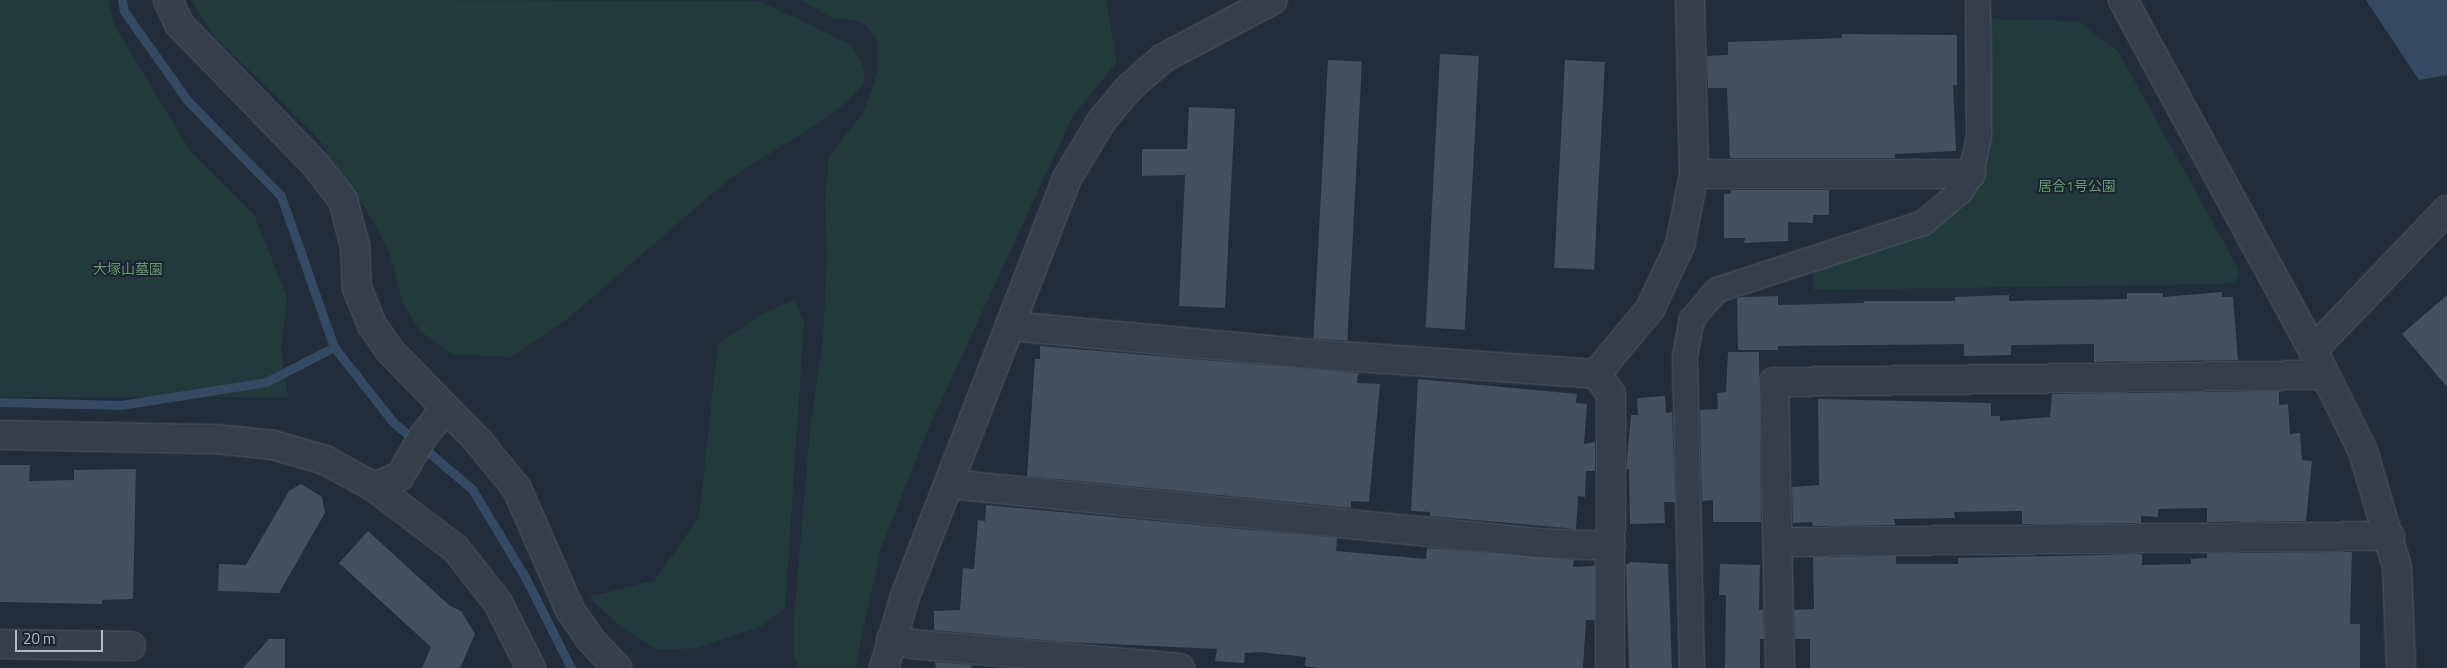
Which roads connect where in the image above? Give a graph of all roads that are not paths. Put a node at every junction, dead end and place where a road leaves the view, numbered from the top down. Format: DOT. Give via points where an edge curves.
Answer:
graph roads {
  1 [pos="168,0"];
  2 [pos="1273,0"];
  3 [pos="1690,0"];
  4 [pos="2123,0"];
  5 [pos="1978,4"];
  6 [pos="1694,174"];
  7 [pos="1971,174"];
  8 [pos="2447,210"];
  9 [pos="1010,326"];
  10 [pos="2313,350"];
  11 [pos="1596,374"];
  12 [pos="2324,374"];
  13 [pos="445,409"];
  14 [pos="0,435"];
  15 [pos="949,484"];
  16 [pos="374,487"];
  17 [pos="2390,536"];
  18 [pos="1779,542"];
  19 [pos="1611,546"];
  20 [pos="891,639"];
  21 [pos="0,644"];
  22 [pos="132,646"];
  23 [pos="531,668"];
  24 [pos="617,668"];
  25 [pos="884,668"];
  26 [pos="1180,668"];
  27 [pos="1610,668"];
  28 [pos="1692,668"];
  29 [pos="1780,668"];
  30 [pos="2401,668"];
  1 -- 13 [label="street" via="179,24 316,165 343,200 354,246 358,288 372,325 390,350"];
  2 -- 9 [label="street" via="1163,58 1128,88 1102,120 1066,180"];
  3 -- 6 [label="street"];
  4 -- 10 [label="street"];
  5 -- 7 [label="street" via="1978,136"];
  6 -- 7 [label="street"];
  6 -- 11 [label="street" via="1680,245 1650,309"];
  7 -- 28 [label="street" via="1962,190 1923,223 1717,290 1692,319 1685,357"];
  8 -- 10 [label="street"];
  9 -- 11 [label="street" via="1312,354"];
  9 -- 15 [label="street"];
  10 -- 12 [label="street"];
  11 -- 19 [label="street" via="1611,394"];
  12 -- 17 [label="street" via="2363,451"];
  12 -- 18 [label="street" via="1774,382"];
  13 -- 16 [label="street" via="422,438 400,476"];
  13 -- 24 [label="street" via="479,442 517,489 570,610 590,639"];
  14 -- 16 [label="street" via="216,439 273,445 325,460"];
  15 -- 19 [label="street" via="1538,543"];
  15 -- 20 [label="street"];
  16 -- 23 [label="street" via="456,549 498,603"];
  17 -- 18 [label="street"];
  17 -- 30 [label="street" via="2397,567"];
  18 -- 29 [label="street"];
  19 -- 27 [label="street"];
  20 -- 25 [label="street"];
  20 -- 26 [label="street"];
  21 -- 22 [label="street"];
}
